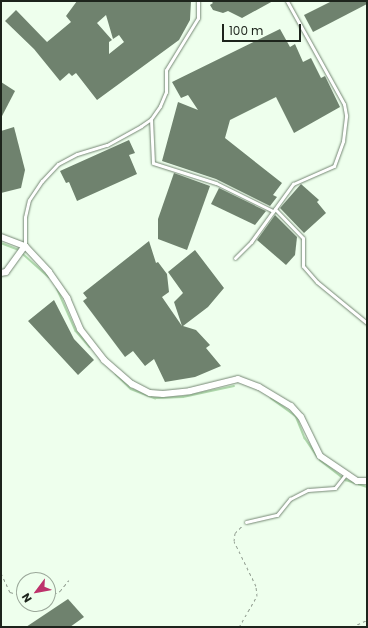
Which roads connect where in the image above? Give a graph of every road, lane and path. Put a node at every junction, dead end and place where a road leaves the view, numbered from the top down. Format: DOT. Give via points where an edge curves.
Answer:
graph roads {
  1 [pos="198,1"];
  2 [pos="288,1"];
  3 [pos="151,119"];
  4 [pos="274,210"];
  5 [pos="1,237"];
  6 [pos="25,246"];
  7 [pos="236,258"];
  8 [pos="1,273"];
  9 [pos="367,323"];
  10 [pos="346,474"];
  11 [pos="367,482"];
  12 [pos="246,522"];
  13 [pos="1,573"];
  14 [pos="69,580"];
  15 [pos="56,593"];
  16 [pos="16,594"];
  17 [pos="367,620"];
  18 [pos="239,627"];
  19 [pos="352,627"];
  1 -- 3 [label="lane" via="198,18 166,70 166,92"];
  2 -- 4 [label="lane" via="344,104 346,116 343,141 334,166 293,184"];
  3 -- 4 [label="lane" via="152,164 216,183"];
  3 -- 6 [label="lane" via="107,145 77,154 58,164 29,200 25,217"];
  4 -- 7 [label="lane" via="252,242"];
  4 -- 9 [label="lane" via="303,238 303,266"];
  5 -- 6 [label="street"];
  6 -- 8 [label="street" via="6,272"];
  6 -- 10 [label="street" via="59,284 80,329 104,360 132,384 150,393 163,394 190,391 238,379 259,387 291,406 301,417 320,456"];
  10 -- 11 [label="street" via="357,482"];
  10 -- 12 [label="lane" via="335,488 308,490 290,499 277,515"];
  12 -- 18 [label="path" via="234,533 234,541 256,586 257,596"];
  13 -- 16 [label="path" via="10,592"];
  14 -- 15 [label="path"];
  17 -- 19 [label="path"];
}
